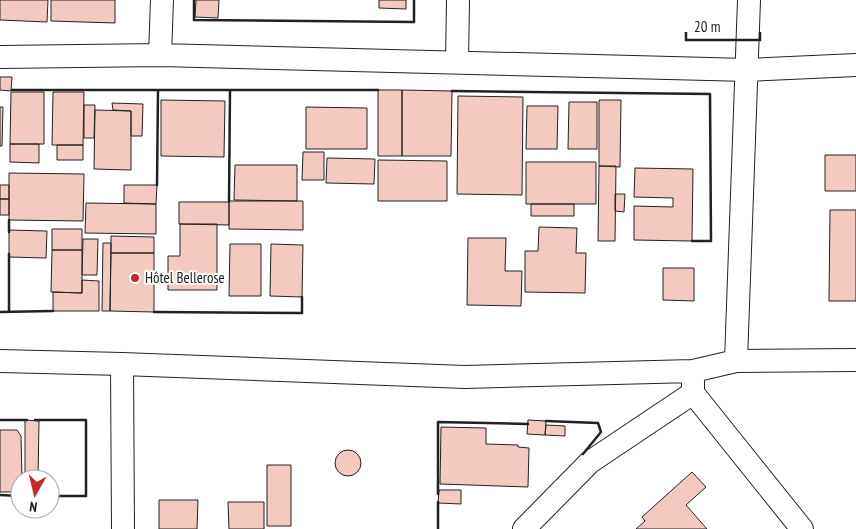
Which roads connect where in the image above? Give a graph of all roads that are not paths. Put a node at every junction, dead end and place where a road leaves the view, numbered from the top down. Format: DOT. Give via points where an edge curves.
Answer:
graph roads {
  1 [pos="162,0"];
  2 [pos="458,0"];
  3 [pos="749,0"];
  4 [pos="160,55"];
  5 [pos="0,57"];
  6 [pos="457,62"];
  7 [pos="856,65"];
  8 [pos="748,70"];
  9 [pos="856,360"];
  10 [pos="736,361"];
  11 [pos="0,362"];
  12 [pos="122,364"];
  13 [pos="693,371"];
  14 [pos="693,393"];
  15 [pos="123,529"];
  16 [pos="524,529"];
  17 [pos="802,529"];
  1 -- 4 [label="street"];
  2 -- 6 [label="street"];
  3 -- 8 [label="street"];
  4 -- 5 [label="street"];
  4 -- 6 [label="street"];
  6 -- 8 [label="street"];
  7 -- 8 [label="street"];
  8 -- 10 [label="street"];
  9 -- 10 [label="street"];
  10 -- 13 [label="street"];
  11 -- 12 [label="street"];
  12 -- 13 [label="street" via="465,377"];
  12 -- 15 [label="street"];
  13 -- 14 [label="street"];
  14 -- 16 [label="street" via="590,462"];
  14 -- 17 [label="street"];
}
